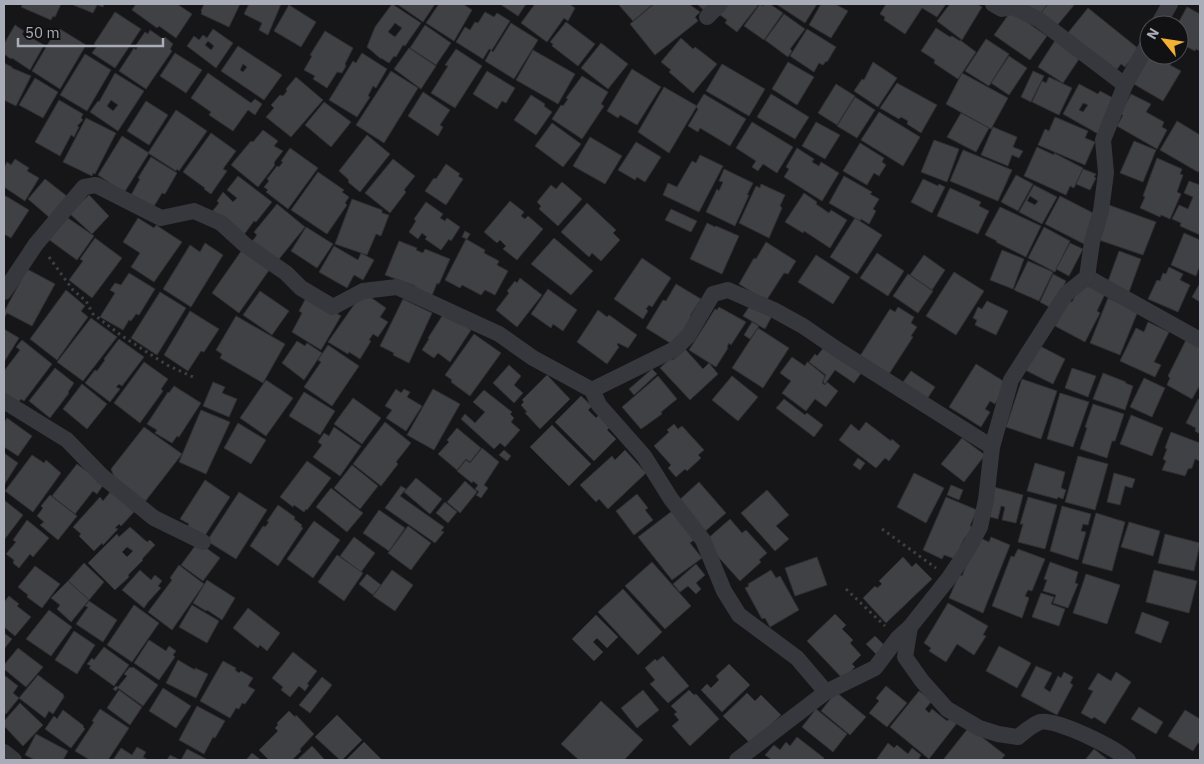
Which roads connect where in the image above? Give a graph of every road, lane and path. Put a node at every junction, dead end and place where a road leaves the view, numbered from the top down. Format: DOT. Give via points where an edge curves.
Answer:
graph roads {
  1 [pos="720,4"];
  2 [pos="993,4"];
  3 [pos="1170,4"];
  4 [pos="1164,15"];
  5 [pos="707,17"];
  6 [pos="1139,60"];
  7 [pos="1125,85"];
  8 [pos="36,244"];
  9 [pos="1087,277"];
  10 [pos="4,292"];
  11 [pos="1200,340"];
  12 [pos="192,377"];
  13 [pos="592,390"];
  14 [pos="4,401"];
  15 [pos="992,447"];
  16 [pos="882,529"];
  17 [pos="203,542"];
  18 [pos="949,578"];
  19 [pos="846,589"];
  20 [pos="910,627"];
  21 [pos="897,639"];
  22 [pos="826,692"];
  23 [pos="4,752"];
  24 [pos="14,760"];
  25 [pos="737,760"];
  26 [pos="1128,760"];
  1 -- 5 [label="street"];
  2 -- 7 [label="street" via="1002,9 1013,7 1038,19"];
  3 -- 4 [label="street"];
  6 -- 7 [label="street"];
  7 -- 9 [label="street" via="1103,140 1106,173"];
  8 -- 10 [label="street"];
  8 -- 12 [label="path" via="55,263 73,290 86,301 93,314 167,365"];
  8 -- 13 [label="street" via="84,187 96,185 161,218 194,211 221,223 301,288 333,308 363,291 397,287 499,334 533,358"];
  9 -- 11 [label="street"];
  9 -- 15 [label="street" via="1066,294 1011,380"];
  13 -- 15 [label="street" via="675,349 688,336 713,294 728,290 804,326"];
  13 -- 22 [label="street" via="599,405 644,456 671,499 703,540 724,591 739,615 797,658"];
  14 -- 17 [label="street" via="67,440 102,476 154,518"];
  15 -- 18 [label="street" via="980,527"];
  16 -- 18 [label="path"];
  18 -- 20 [label="street"];
  19 -- 21 [label="path"];
  20 -- 21 [label="street"];
  20 -- 26 [label="street" via="904,657 947,709 979,728 1018,738 1031,726 1042,722 1063,726 1091,737"];
  21 -- 22 [label="street" via="875,668"];
  22 -- 25 [label="street"];
  23 -- 24 [label="street"];
}
